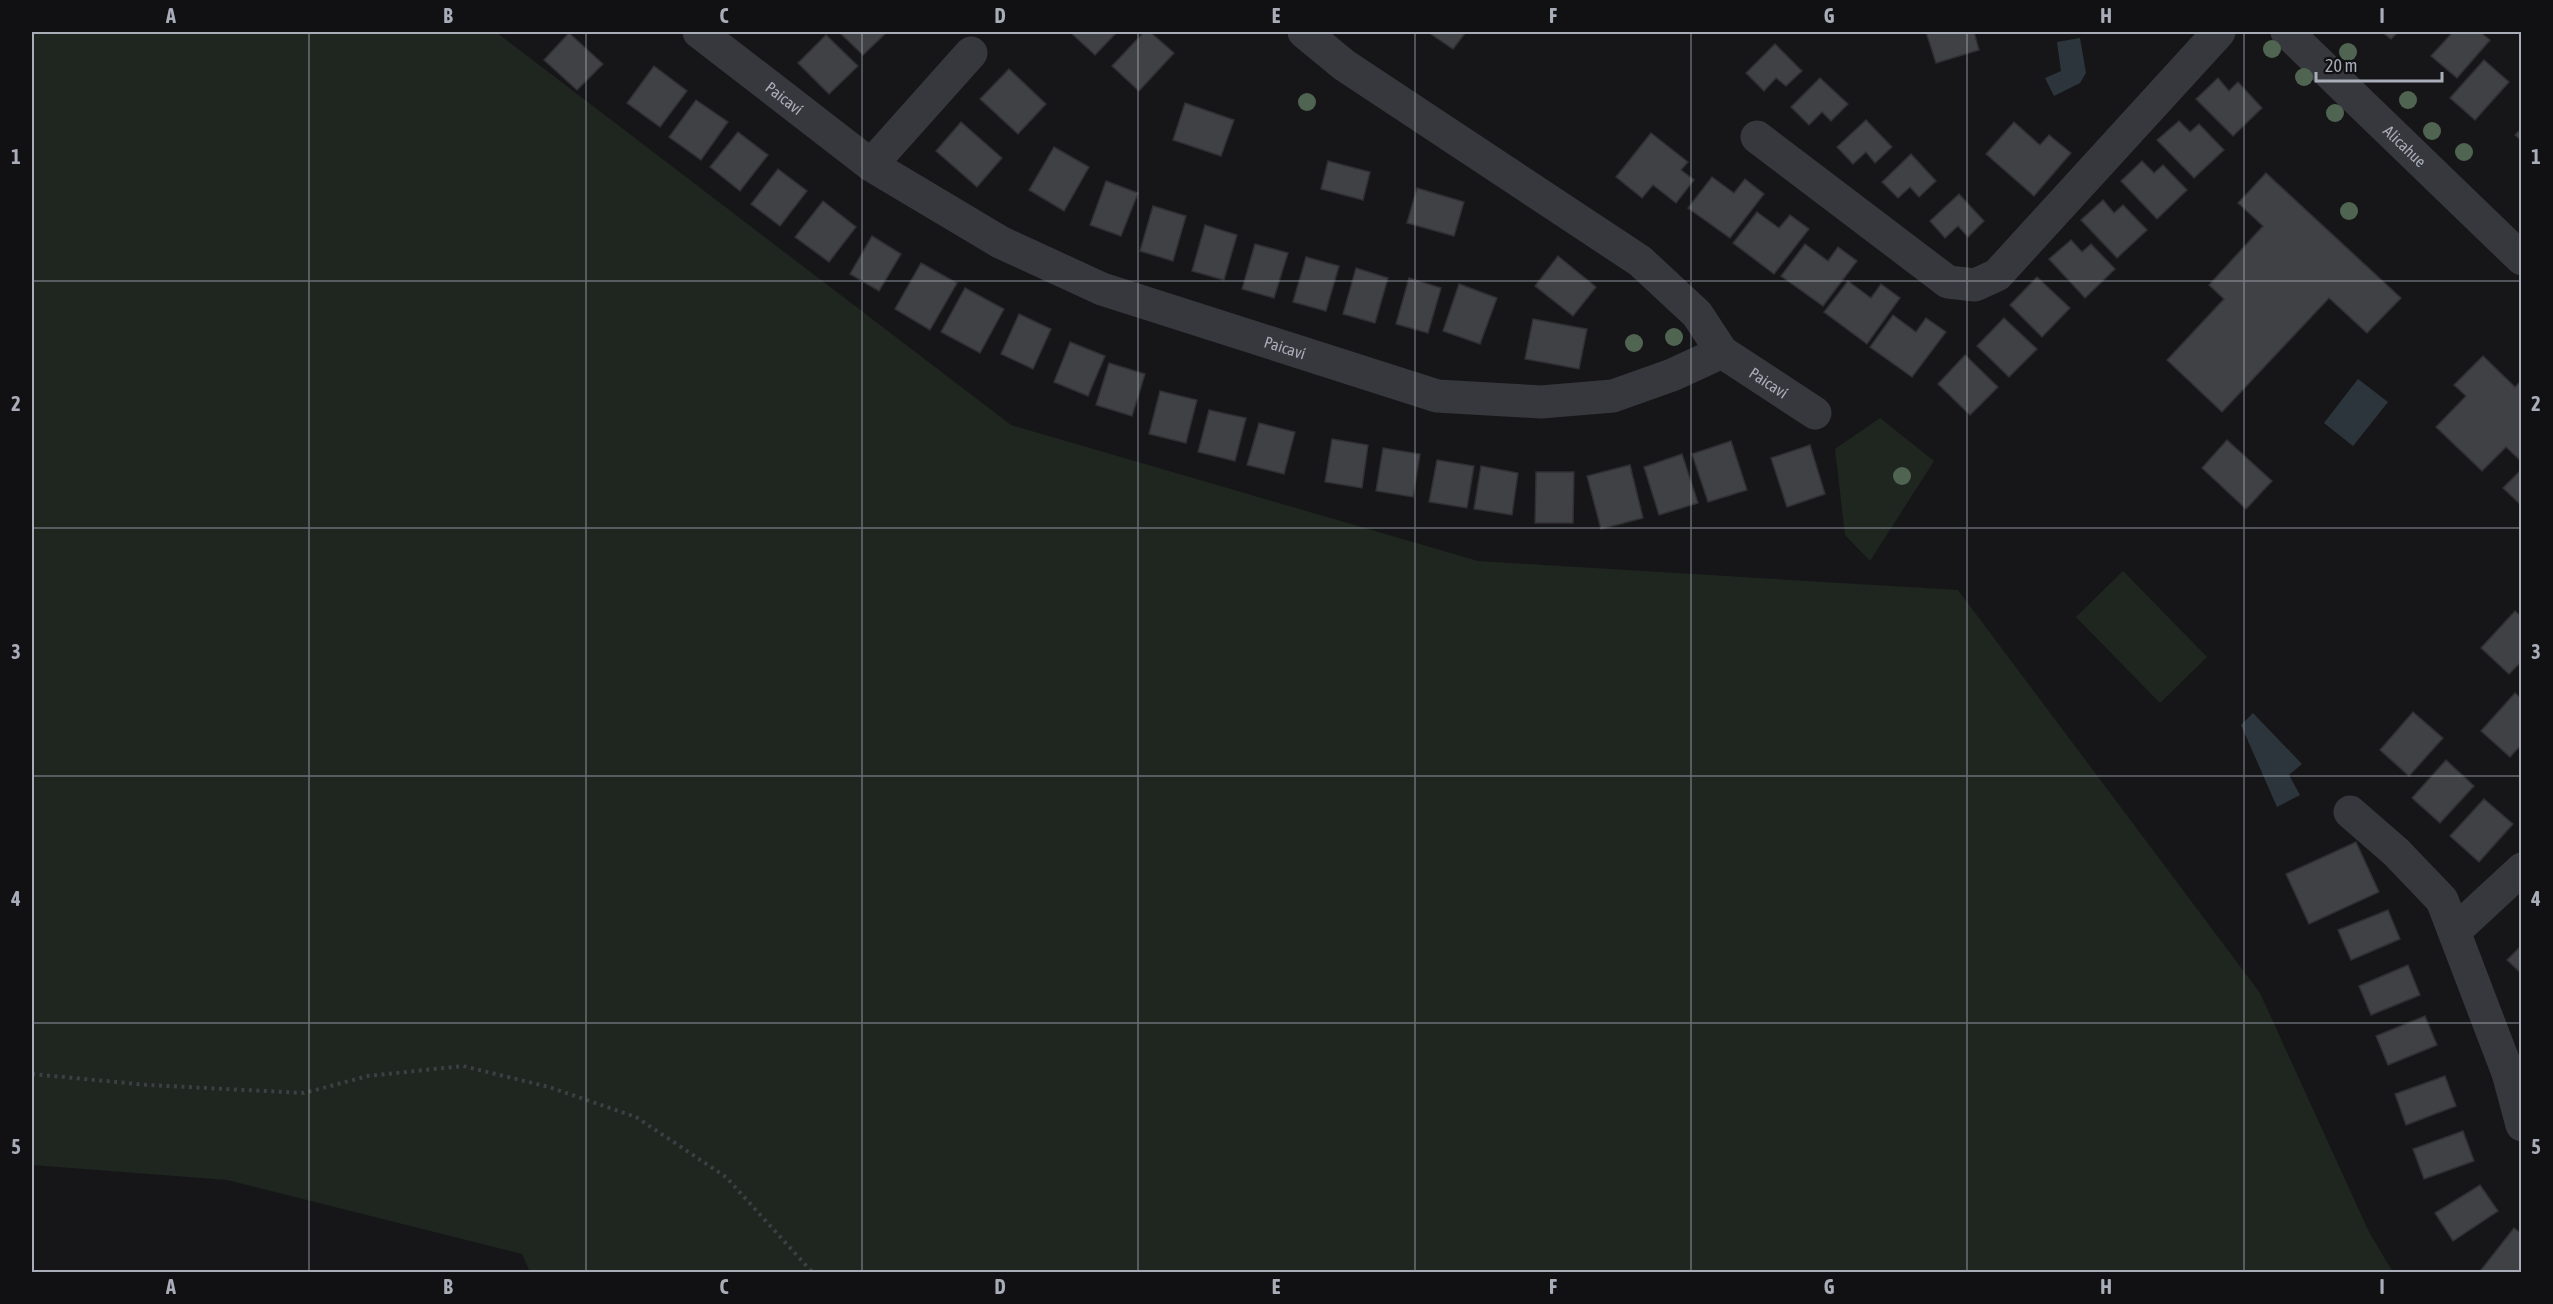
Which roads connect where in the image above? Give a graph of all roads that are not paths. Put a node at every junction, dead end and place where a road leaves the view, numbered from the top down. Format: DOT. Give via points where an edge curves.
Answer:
graph roads {
  1 [pos="699,32"];
  2 [pos="1304,32"];
  3 [pos="2219,32"];
  4 [pos="2287,32"];
  5 [pos="971,53"];
  6 [pos="1757,137"];
  7 [pos="871,165"];
  8 [pos="2522,259"];
  9 [pos="1722,352"];
  10 [pos="1815,413"];
  11 [pos="2350,812"];
  12 [pos="2522,869"];
  13 [pos="2455,931"];
  14 [pos="2522,1125"];
  1 -- 7 [label="street, Paicaví"];
  2 -- 9 [label="street, Paicaví" via="1344,66 1640,261 1697,314"];
  3 -- 6 [label="street" via="1997,275 1975,285 1948,282"];
  4 -- 8 [label="street, Alicahue"];
  5 -- 7 [label="street"];
  7 -- 9 [label="street, Paicaví" via="1000,242 1102,289 1437,396 1541,402 1613,396"];
  9 -- 10 [label="street, Paicaví"];
  11 -- 13 [label="street" via="2442,900"];
  12 -- 13 [label="street"];
  13 -- 14 [label="street" via="2508,1073"];
}
